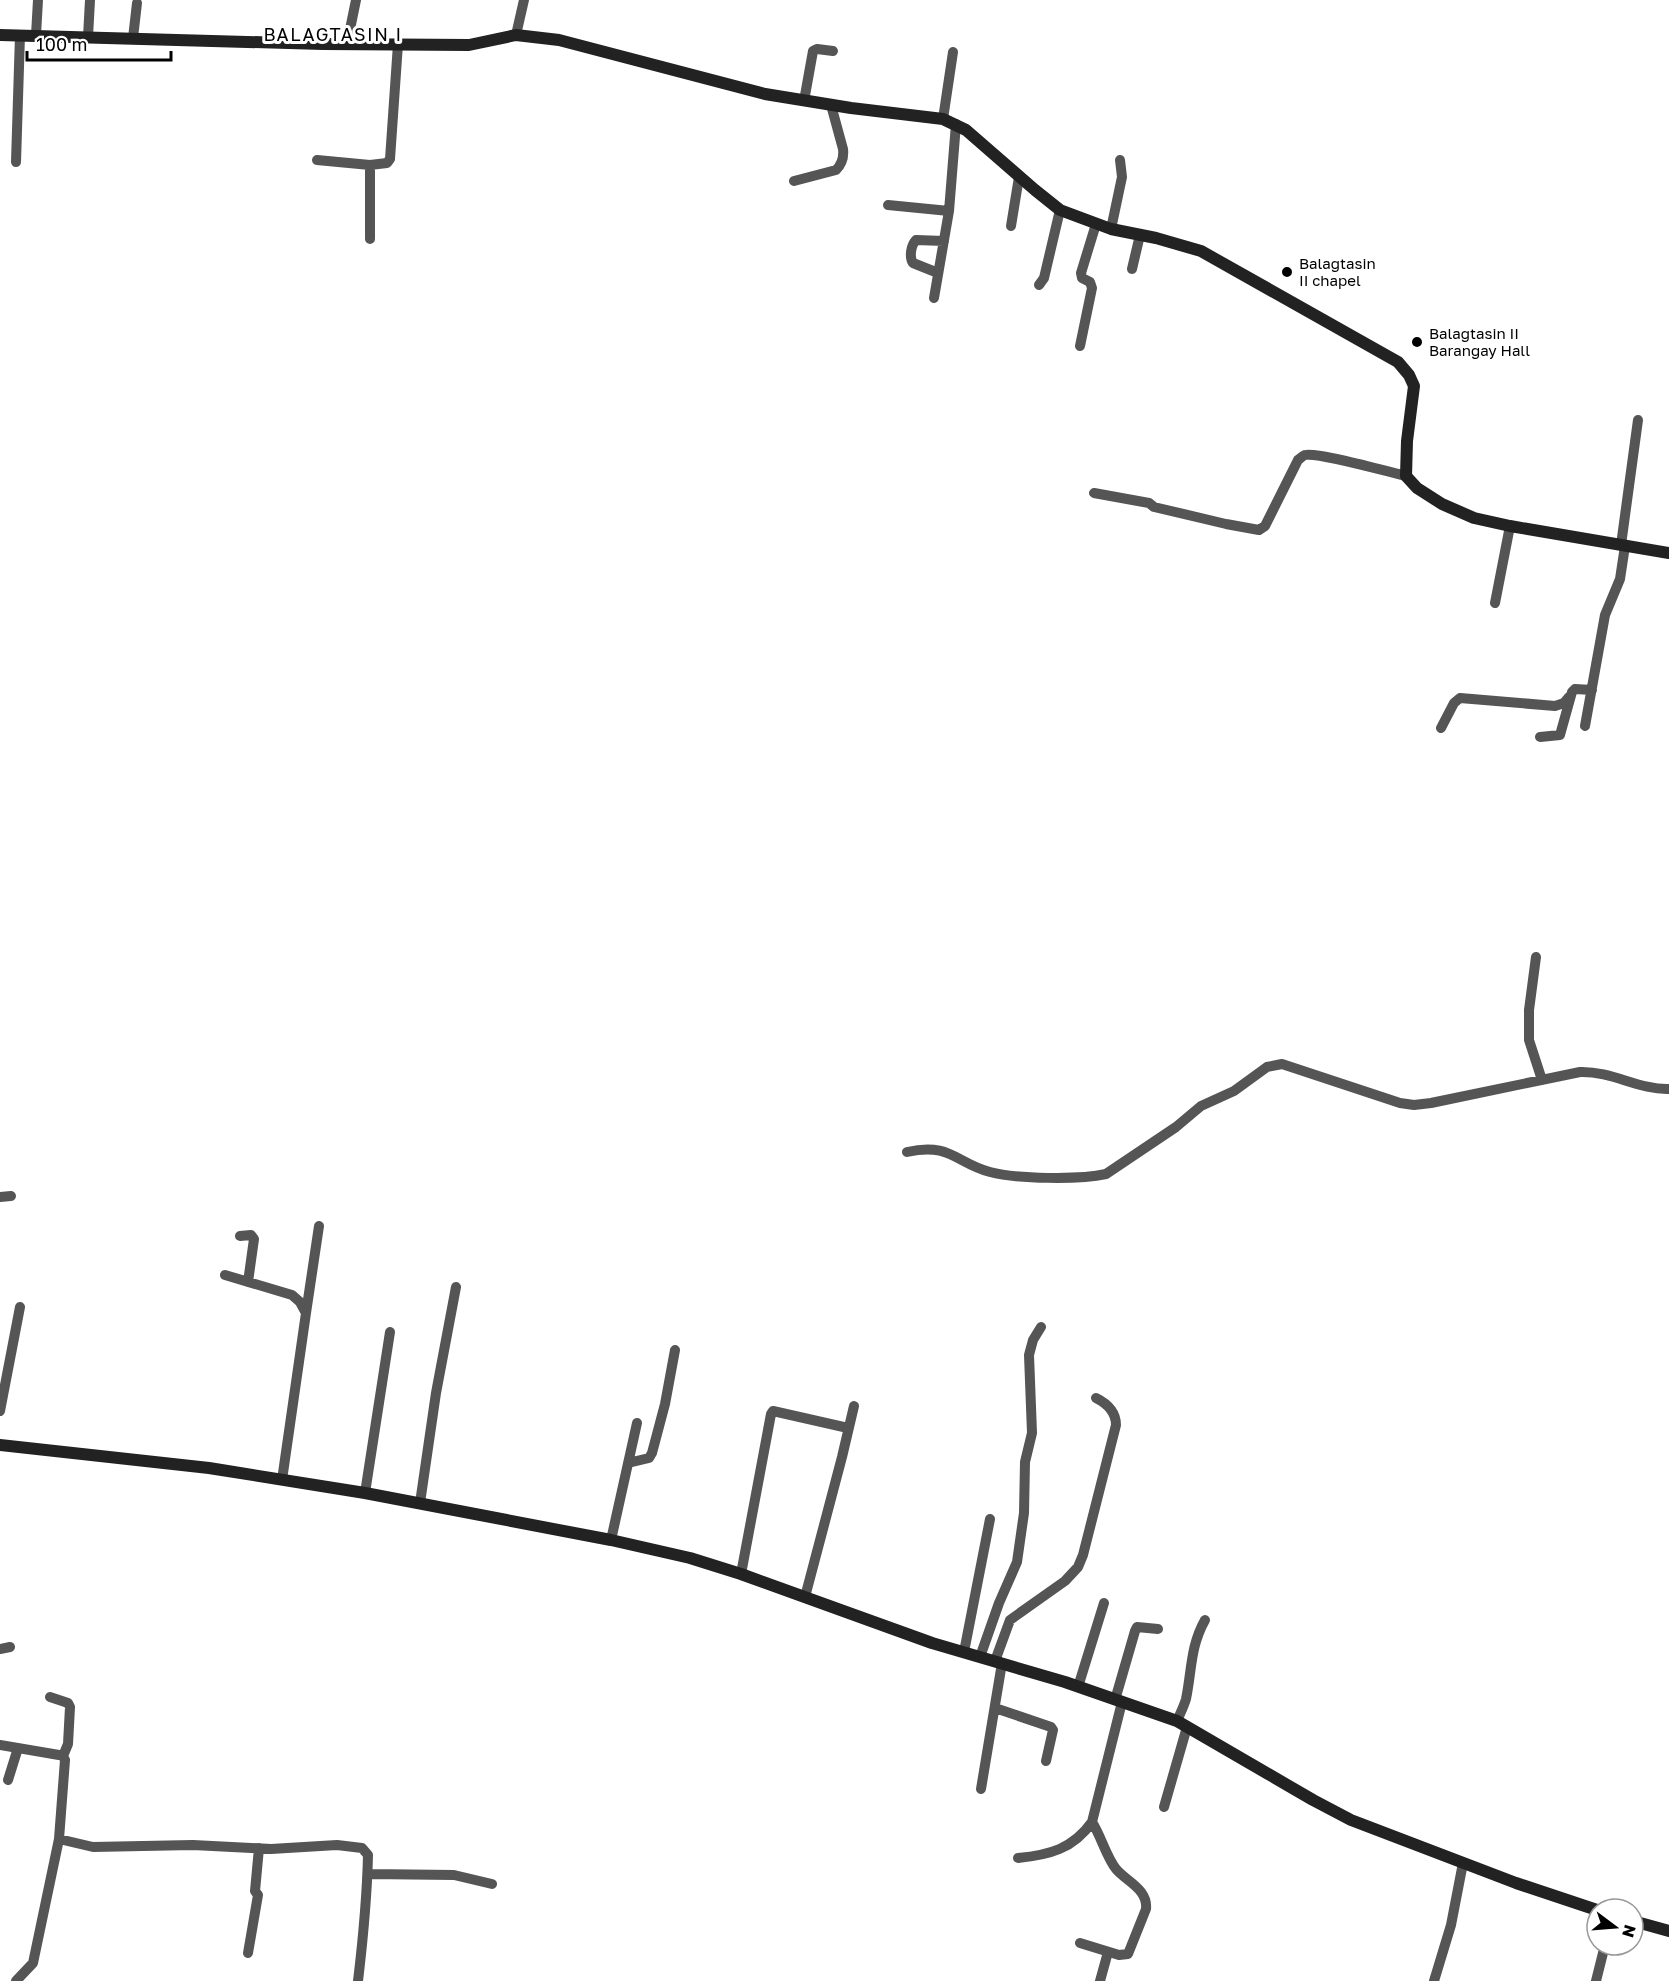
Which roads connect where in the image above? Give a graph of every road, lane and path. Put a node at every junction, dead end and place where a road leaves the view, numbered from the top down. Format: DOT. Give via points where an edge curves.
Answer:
graph roads {
  1 [pos="38,0"];
  2 [pos="90,0"];
  3 [pos="356,0"];
  4 [pos="524,0"];
  5 [pos="137,3"];
  6 [pos="0,35"];
  7 [pos="20,35"];
  8 [pos="36,35"];
  9 [pos="516,35"];
  10 [pos="88,37"];
  11 [pos="133,38"];
  12 [pos="347,44"];
  13 [pos="398,44"];
  14 [pos="833,51"];
  15 [pos="953,52"];
  16 [pos="804,101"];
  17 [pos="831,105"];
  18 [pos="943,119"];
  19 [pos="956,124"];
  20 [pos="317,160"];
  21 [pos="1120,160"];
  22 [pos="16,162"];
  23 [pos="370,165"];
  24 [pos="1019,177"];
  25 [pos="794,181"];
  26 [pos="888,205"];
  27 [pos="1060,210"];
  28 [pos="949,212"];
  29 [pos="1096,224"];
  30 [pos="1011,226"];
  31 [pos="1111,229"];
  32 [pos="1140,235"];
  33 [pos="370,239"];
  34 [pos="944,241"];
  35 [pos="1132,269"];
  36 [pos="938,273"];
  37 [pos="1039,285"];
  38 [pos="934,298"];
  39 [pos="1080,346"];
  40 [pos="1638,420"];
  41 [pos="1406,476"];
  42 [pos="1094,493"];
  43 [pos="1510,526"];
  44 [pos="1623,546"];
  45 [pos="1669,554"];
  46 [pos="1495,603"];
  47 [pos="1592,690"];
  48 [pos="1569,697"];
  49 [pos="1585,726"];
  50 [pos="1441,728"];
  51 [pos="1540,737"];
  52 [pos="1536,957"];
  53 [pos="1542,1080"];
  54 [pos="1669,1089"];
  55 [pos="907,1152"];
  56 [pos="320,1226"];
  57 [pos="240,1236"];
  58 [pos="225,1275"];
  59 [pos="248,1282"];
  60 [pos="456,1287"];
  61 [pos="20,1307"];
  62 [pos="306,1313"];
  63 [pos="1041,1327"];
  64 [pos="390,1332"];
  65 [pos="675,1350"];
  66 [pos="1096,1398"];
  67 [pos="854,1406"];
  68 [pos="0,1411"];
  69 [pos="638,1423"];
  70 [pos="848,1428"];
  71 [pos="0,1445"];
  72 [pos="628,1462"];
  73 [pos="282,1480"];
  74 [pos="365,1493"];
  75 [pos="420,1503"];
  76 [pos="990,1519"];
  77 [pos="611,1540"];
  78 [pos="741,1574"];
  79 [pos="805,1596"];
  80 [pos="1104,1603"];
  81 [pos="1205,1620"];
  82 [pos="1158,1629"];
  83 [pos="964,1652"];
  84 [pos="980,1657"];
  85 [pos="999,1662"];
  86 [pos="1078,1687"];
  87 [pos="50,1697"];
  88 [pos="1119,1701"];
  89 [pos="995,1708"];
  90 [pos="1182,1724"];
  91 [pos="0,1745"];
  92 [pos="18,1748"];
  93 [pos="63,1756"];
  94 [pos="1046,1761"];
  95 [pos="8,1780"];
  96 [pos="981,1789"];
  97 [pos="1164,1807"];
  98 [pos="1092,1822"];
  99 [pos="59,1839"];
  100 [pos="259,1848"];
  101 [pos="1018,1858"];
  102 [pos="1463,1863"];
  103 [pos="368,1874"];
  104 [pos="492,1884"];
  105 [pos="1585,1906"];
  106 [pos="1645,1924"];
  107 [pos="1669,1931"];
  108 [pos="1080,1943"];
  109 [pos="1108,1952"];
  110 [pos="248,1953"];
  111 [pos="1602,1957"];
  112 [pos="16,1981"];
  113 [pos="358,1981"];
  114 [pos="1100,1981"];
  115 [pos="1434,1981"];
  116 [pos="1596,1981"];
  1 -- 8 [label="street"];
  2 -- 10 [label="street"];
  3 -- 12 [label="street"];
  4 -- 9 [label="street"];
  5 -- 11 [label="street"];
  6 -- 7 [label="street"];
  7 -- 8 [label="street"];
  7 -- 22 [label="street"];
  8 -- 10 [label="street"];
  9 -- 13 [label="street" via="469,45"];
  9 -- 16 [label="street" via="559,40 693,77"];
  10 -- 11 [label="street"];
  11 -- 12 [label="street"];
  12 -- 13 [label="street"];
  13 -- 23 [label="street" via="390,159"];
  14 -- 16 [label="street" via="813,51"];
  15 -- 18 [label="street"];
  16 -- 17 [label="street"];
  17 -- 18 [label="street"];
  17 -- 25 [label="street" via="843,149 839,167"];
  18 -- 19 [label="street"];
  19 -- 24 [label="street"];
  19 -- 28 [label="street"];
  20 -- 23 [label="street"];
  21 -- 31 [label="street" via="1122,177"];
  23 -- 33 [label="street"];
  24 -- 27 [label="street"];
  24 -- 30 [label="street"];
  26 -- 28 [label="street"];
  27 -- 29 [label="street"];
  27 -- 37 [label="street" via="1044,280"];
  28 -- 34 [label="street"];
  29 -- 31 [label="street"];
  29 -- 39 [label="street" via="1081,273 1092,288"];
  31 -- 32 [label="street"];
  32 -- 35 [label="street"];
  32 -- 41 [label="street" via="1214,258 1398,362 1414,386"];
  34 -- 36 [label="street"];
  34 -- 36 [label="street" via="916,240 913,244 913,262"];
  36 -- 38 [label="street"];
  40 -- 44 [label="street"];
  41 -- 42 [label="street" via="1303,456 1265,526 1259,530 1154,507 1149,502"];
  41 -- 43 [label="street" via="1442,504 1474,518"];
  43 -- 44 [label="street"];
  43 -- 46 [label="street"];
  44 -- 45 [label="street"];
  44 -- 47 [label="street" via="1620,579 1605,615"];
  47 -- 48 [label="street" via="1575,689"];
  47 -- 49 [label="street"];
  48 -- 50 [label="street" via="1555,706 1460,698"];
  48 -- 51 [label="street" via="1560,735"];
  52 -- 53 [label="street" via="1529,1040"];
  53 -- 54 [label="street" via="1592,1072"];
  53 -- 55 [label="street" via="1414,1105 1282,1064 1267,1067 1234,1091 1201,1106 1106,1174 1001,1174 987,1172 948,1152 923,1148"];
  56 -- 62 [label="street"];
  57 -- 59 [label="street" via="251,1235 254,1239"];
  58 -- 59 [label="street"];
  59 -- 62 [label="street" via="292,1295"];
  60 -- 75 [label="street"];
  61 -- 68 [label="street"];
  62 -- 73 [label="street"];
  63 -- 84 [label="street" via="1030,1347 1032,1433 1025,1462 1024,1513 1017,1562"];
  64 -- 74 [label="street"];
  65 -- 72 [label="street" via="652,1453 649,1458"];
  66 -- 85 [label="street" via="1107,1404 1116,1417 1116,1425 1083,1556 1065,1581 1010,1620"];
  67 -- 70 [label="street"];
  69 -- 72 [label="street"];
  70 -- 78 [label="street" via="774,1411 771,1414"];
  70 -- 79 [label="street"];
  71 -- 73 [label="street" via="209,1467"];
  72 -- 77 [label="street"];
  73 -- 74 [label="street"];
  74 -- 75 [label="street"];
  75 -- 77 [label="street"];
  76 -- 83 [label="street"];
  77 -- 78 [label="street"];
  78 -- 79 [label="street"];
  79 -- 83 [label="street"];
  80 -- 86 [label="street"];
  81 -- 90 [label="street" via="1192,1649"];
  82 -- 88 [label="street" via="1137,1627"];
  83 -- 84 [label="street"];
  84 -- 85 [label="street"];
  85 -- 86 [label="street"];
  85 -- 89 [label="street"];
  86 -- 88 [label="street"];
  87 -- 93 [label="street" via="70,1707 68,1744"];
  88 -- 90 [label="street"];
  88 -- 98 [label="street"];
  89 -- 94 [label="street" via="1051,1726"];
  89 -- 96 [label="street"];
  90 -- 97 [label="street"];
  90 -- 102 [label="street" via="1351,1820"];
  91 -- 92 [label="street"];
  92 -- 93 [label="street"];
  92 -- 95 [label="street"];
  93 -- 99 [label="street"];
  98 -- 101 [label="street" via="1066,1847"];
  98 -- 109 [label="street" via="1115,1868 1147,1901 1128,1954"];
  99 -- 100 [label="street" via="93,1847"];
  99 -- 112 [label="street" via="33,1963"];
  100 -- 103 [label="street" via="362,1848 368,1855"];
  100 -- 110 [label="street" via="255,1891 258,1895"];
  102 -- 105 [label="street"];
  102 -- 115 [label="street" via="1451,1925"];
  103 -- 104 [label="street" via="454,1875"];
  103 -- 113 [label="street"];
  106 -- 107 [label="street"];
  108 -- 109 [label="street"];
  109 -- 114 [label="street"];
  111 -- 116 [label="street"];
}
